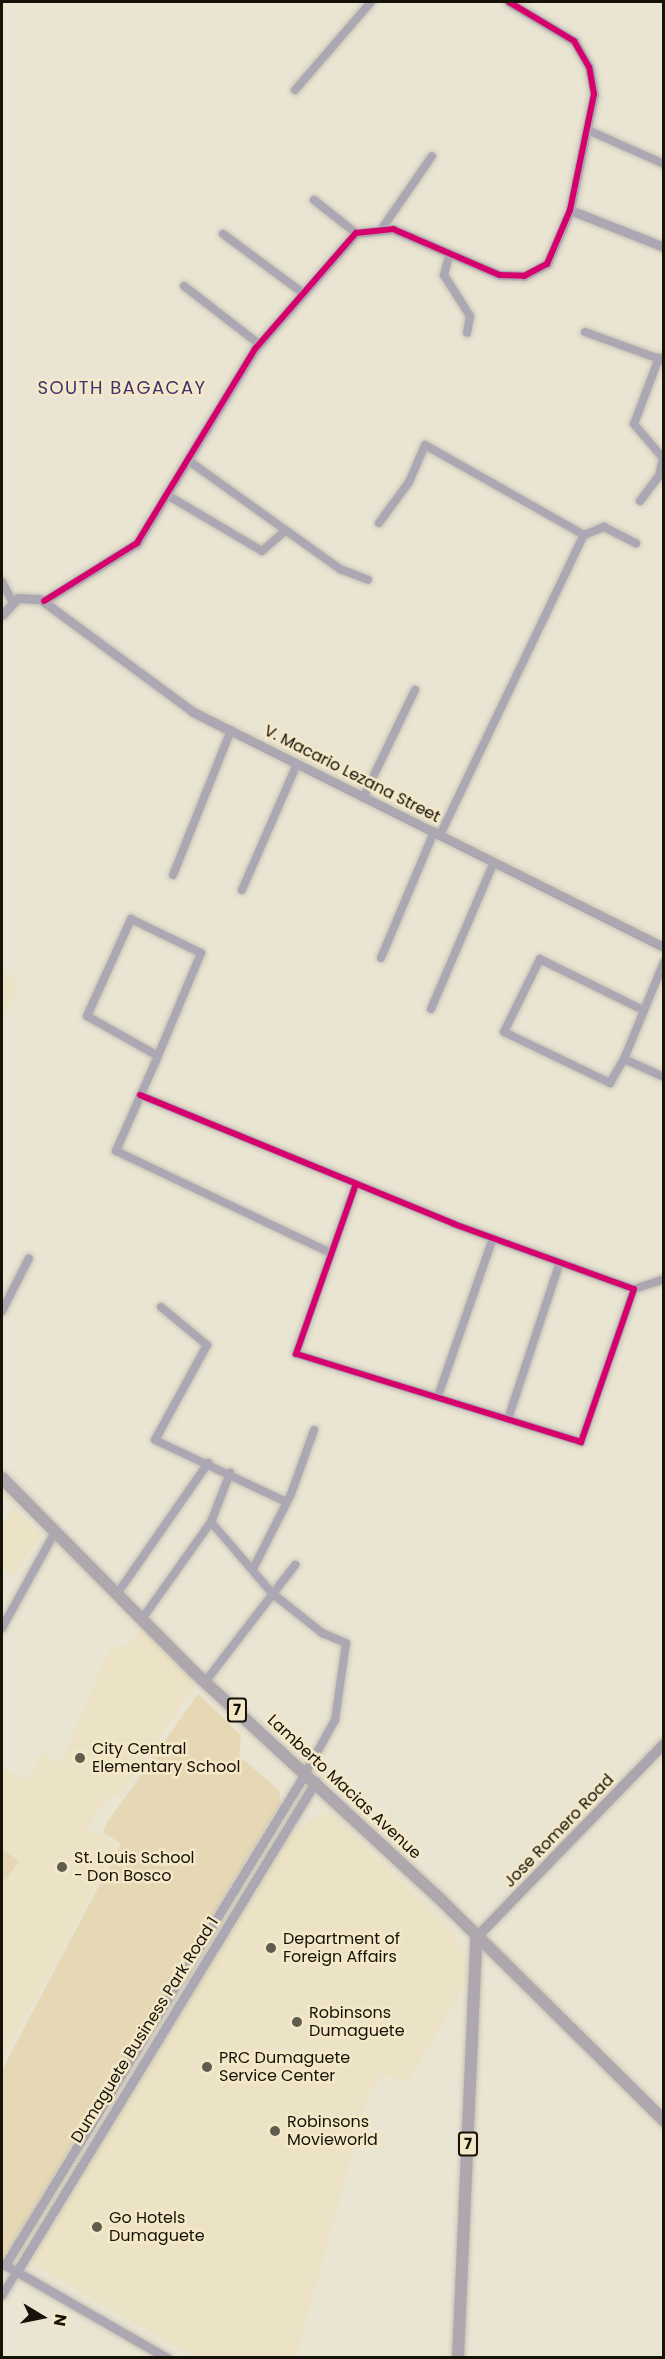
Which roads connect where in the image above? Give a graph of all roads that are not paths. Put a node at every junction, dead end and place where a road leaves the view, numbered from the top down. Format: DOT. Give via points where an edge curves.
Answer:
graph roads {
  1 [pos="371,2"];
  2 [pos="513,3"];
  3 [pos="295,90"];
  4 [pos="590,131"];
  5 [pos="432,156"];
  6 [pos="663,164"];
  7 [pos="314,200"];
  8 [pos="570,210"];
  9 [pos="382,227"];
  10 [pos="357,233"];
  11 [pos="223,234"];
  12 [pos="663,247"];
  13 [pos="449,256"];
  14 [pos="184,286"];
  15 [pos="304,294"];
  16 [pos="585,332"];
  17 [pos="467,333"];
  18 [pos="259,344"];
  19 [pos="661,359"];
  20 [pos="189,461"];
  21 [pos="167,495"];
  22 [pos="640,501"];
  23 [pos="379,523"];
  24 [pos="285,531"];
  25 [pos="584,535"];
  26 [pos="636,543"];
  27 [pos="368,580"];
  28 [pos="2,582"];
  29 [pos="44,601"];
  30 [pos="7,603"];
  31 [pos="2,615"];
  32 [pos="415,690"];
  33 [pos="231,730"];
  34 [pos="297,764"];
  35 [pos="363,798"];
  36 [pos="437,833"];
  37 [pos="495,862"];
  38 [pos="173,875"];
  39 [pos="242,890"];
  40 [pos="663,947"];
  41 [pos="381,958"];
  42 [pos="663,962"];
  43 [pos="654,983"];
  44 [pos="663,987"];
  45 [pos="431,1009"];
  46 [pos="643,1010"];
  47 [pos="158,1056"];
  48 [pos="624,1059"];
  49 [pos="663,1077"];
  50 [pos="140,1095"];
  51 [pos="356,1184"];
  52 [pos="493,1238"];
  53 [pos="331,1253"];
  54 [pos="29,1258"];
  55 [pos="559,1265"];
  56 [pos="663,1279"];
  57 [pos="634,1289"];
  58 [pos="161,1307"];
  59 [pos="2,1311"];
  60 [pos="438,1396"];
  61 [pos="508,1419"];
  62 [pos="314,1430"];
  63 [pos="208,1463"];
  64 [pos="230,1473"];
  65 [pos="2,1478"];
  66 [pos="284,1501"];
  67 [pos="211,1522"];
  68 [pos="55,1532"];
  69 [pos="295,1565"];
  70 [pos="254,1567"];
  71 [pos="117,1594"];
  72 [pos="273,1594"];
  73 [pos="142,1619"];
  74 [pos="2,1628"];
  75 [pos="205,1682"];
  76 [pos="663,1744"];
  77 [pos="311,1776"];
  78 [pos="476,1938"];
  79 [pos="663,2121"];
  80 [pos="97,2126"];
  81 [pos="3,2268"];
  82 [pos="16,2272"];
  83 [pos="2,2296"];
  84 [pos="166,2358"];
  85 [pos="458,2358"];
  1 -- 3 [label="street"];
  2 -- 4 [label="street" via="574,41 589,67"];
  4 -- 6 [label="street"];
  4 -- 8 [label="street"];
  5 -- 9 [label="street"];
  7 -- 10 [label="street"];
  8 -- 12 [label="street"];
  8 -- 13 [label="street" via="548,264 537,273 500,275"];
  9 -- 10 [label="street"];
  9 -- 13 [label="street"];
  10 -- 15 [label="street"];
  11 -- 15 [label="street"];
  13 -- 17 [label="street" via="444,276 470,316"];
  14 -- 18 [label="street"];
  15 -- 18 [label="street"];
  16 -- 19 [label="street"];
  18 -- 20 [label="street"];
  19 -- 22 [label="street" via="634,424 663,458 660,476"];
  20 -- 21 [label="street"];
  20 -- 24 [label="street"];
  21 -- 24 [label="street" via="262,551"];
  21 -- 29 [label="street" via="137,543"];
  23 -- 25 [label="street" via="409,482 425,445"];
  24 -- 27 [label="street" via="340,569"];
  25 -- 26 [label="street" via="604,527"];
  25 -- 36 [label="street"];
  28 -- 30 [label="street"];
  29 -- 30 [label="street"];
  29 -- 33 [label="street, V. Macario Lezana Street" via="193,712"];
  30 -- 31 [label="street"];
  32 -- 35 [label="street"];
  33 -- 34 [label="street, V. Macario Lezana Street"];
  33 -- 38 [label="street"];
  34 -- 35 [label="street, V. Macario Lezana Street"];
  34 -- 39 [label="street"];
  35 -- 36 [label="street, V. Macario Lezana Street"];
  36 -- 37 [label="street, V. Macario Lezana Street"];
  36 -- 41 [label="street"];
  37 -- 40 [label="street, V. Macario Lezana Street"];
  37 -- 45 [label="street"];
  42 -- 43 [label="street"];
  43 -- 44 [label="street"];
  43 -- 46 [label="street"];
  46 -- 48 [label="street"];
  46 -- 48 [label="street" via="540,959 504,1032 610,1083"];
  47 -- 47 [label="street" via="87,1016 131,919 201,952"];
  47 -- 50 [label="street"];
  48 -- 49 [label="street"];
  50 -- 51 [label="street"];
  50 -- 53 [label="street" via="116,1151"];
  51 -- 52 [label="street"];
  51 -- 53 [label="street"];
  52 -- 55 [label="street"];
  52 -- 60 [label="street"];
  53 -- 60 [label="street" via="296,1354"];
  54 -- 59 [label="street"];
  55 -- 57 [label="street"];
  55 -- 61 [label="street"];
  56 -- 57 [label="street"];
  57 -- 61 [label="street" via="581,1442"];
  58 -- 63 [label="street" via="207,1345 155,1440"];
  60 -- 61 [label="street"];
  62 -- 66 [label="street"];
  63 -- 64 [label="street"];
  63 -- 71 [label="street"];
  64 -- 66 [label="street"];
  64 -- 67 [label="street"];
  65 -- 68 [label="main road, Lamberto Macias Avenue / 7"];
  66 -- 70 [label="street"];
  67 -- 70 [label="street"];
  67 -- 73 [label="street"];
  68 -- 71 [label="main road, Lamberto Macias Avenue / 7"];
  68 -- 74 [label="street"];
  69 -- 72 [label="street"];
  70 -- 72 [label="street"];
  71 -- 73 [label="main road, Lamberto Macias Avenue / 7"];
  72 -- 75 [label="street"];
  72 -- 77 [label="street" via="322,1633 346,1643 335,1720"];
  73 -- 75 [label="main road, Lamberto Macias Avenue / 7"];
  75 -- 77 [label="main road, Lamberto Macias Avenue / 7"];
  76 -- 78 [label="main road, Jose Romero Road"];
  77 -- 78 [label="main road, Lamberto Macias Avenue / 7"];
  77 -- 80 [label="street, Dumaguete Business Park Road 1"];
  78 -- 79 [label="main road, Lamberto Macias Avenue / 7"];
  78 -- 85 [label="main road, 7"];
  80 -- 81 [label="street, Dumaguete Business Park Road 1"];
  80 -- 82 [label="street, Dumaguete Business Park Road 1"];
  81 -- 82 [label="street"];
  82 -- 83 [label="street, Dumaguete Business Park Road 1"];
  82 -- 84 [label="street"];
}
